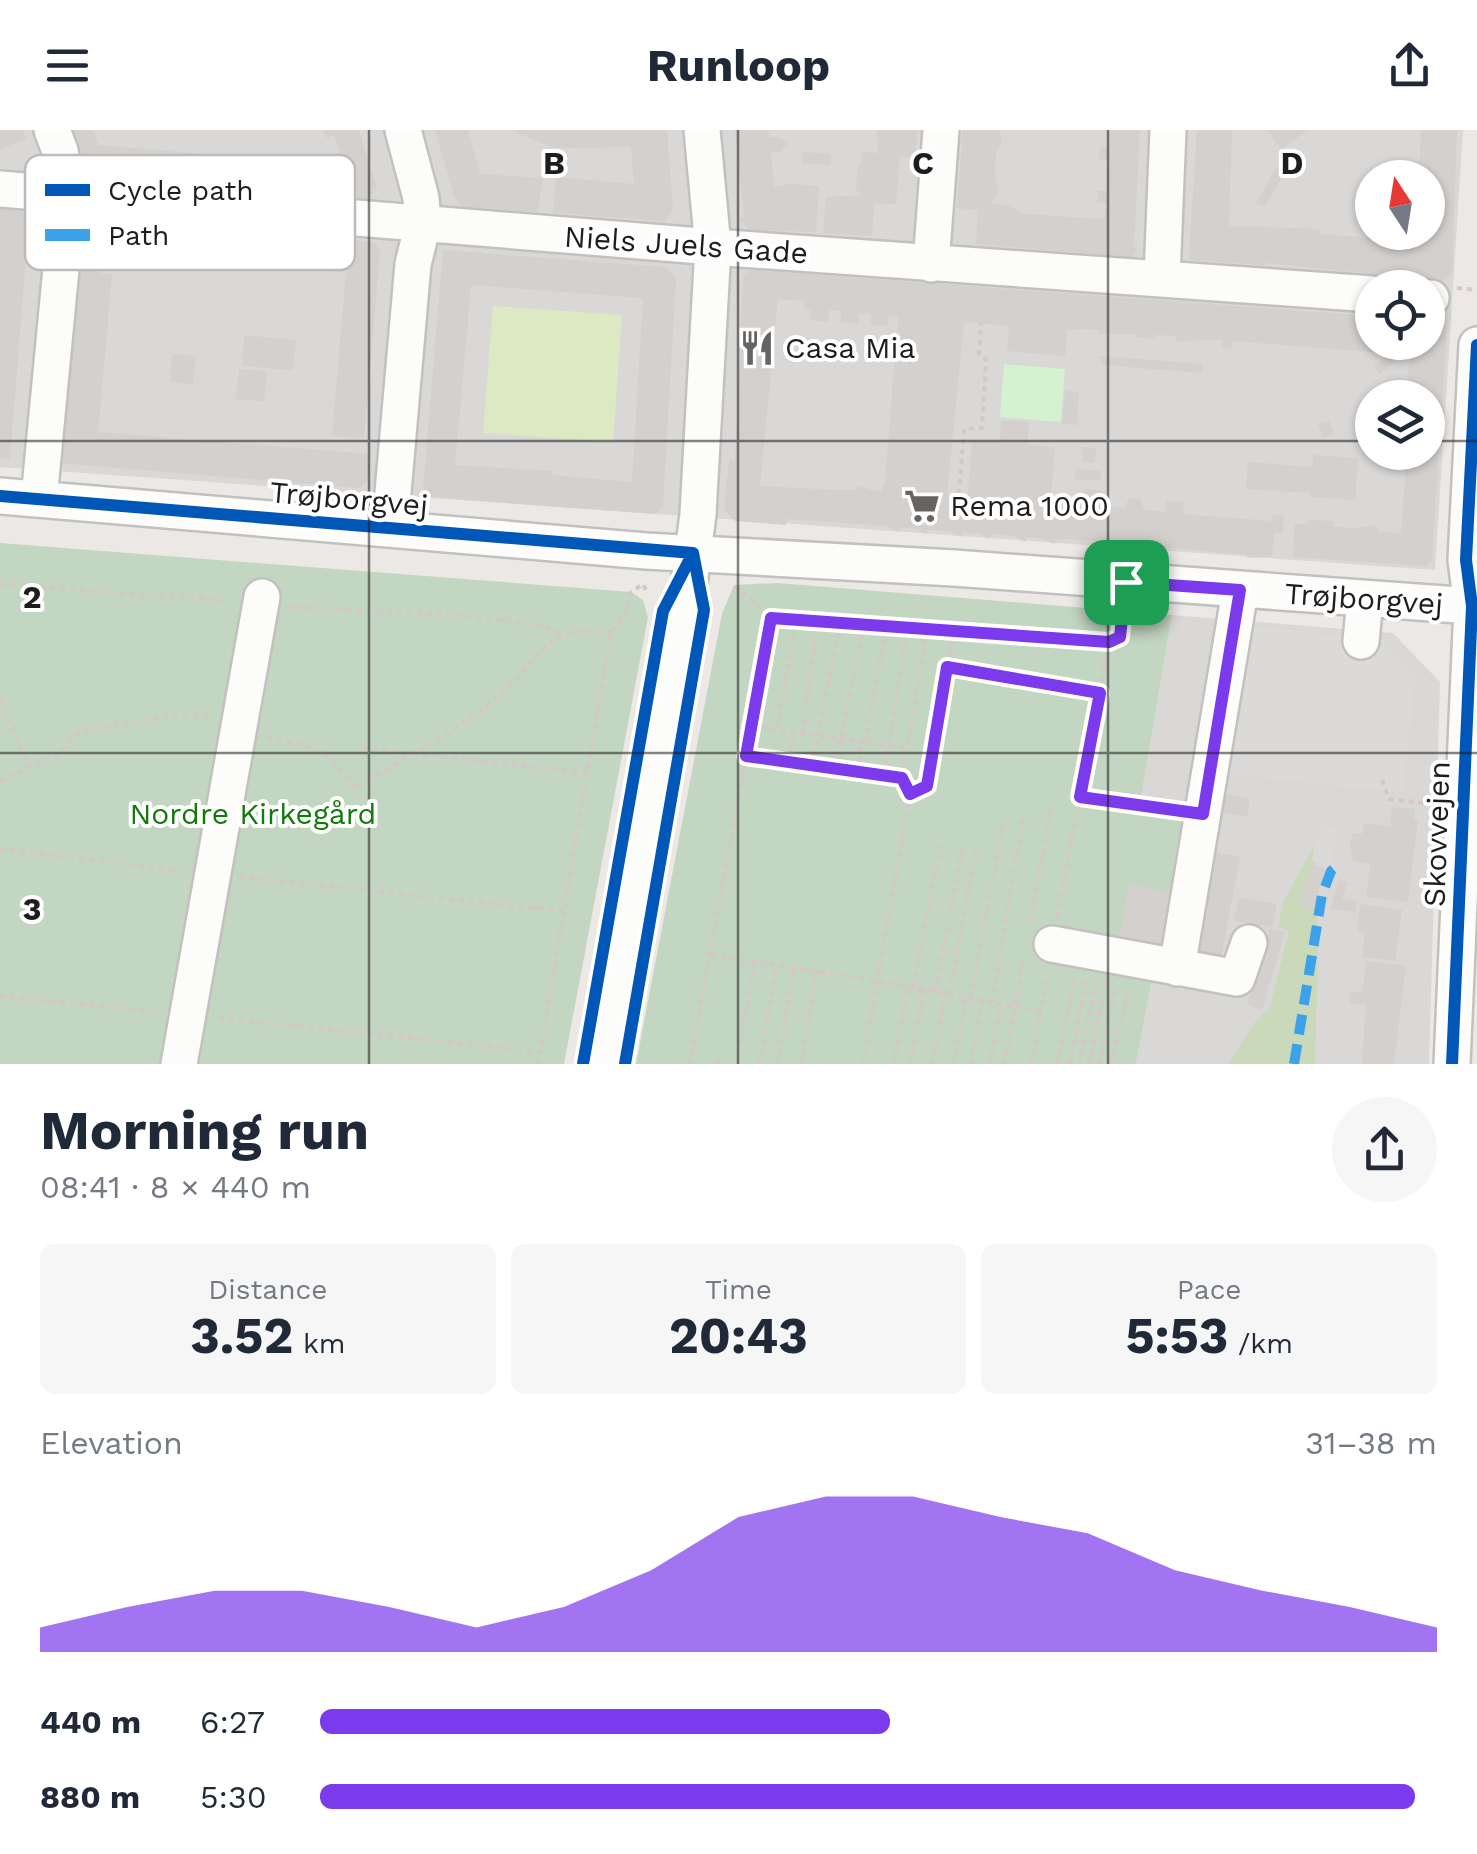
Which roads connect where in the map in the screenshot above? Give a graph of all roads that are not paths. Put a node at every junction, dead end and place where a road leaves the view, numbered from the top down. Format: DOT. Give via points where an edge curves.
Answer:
graph roads {
  1 [pos="52,130"];
  2 [pos="403,130"];
  3 [pos="702,130"];
  4 [pos="940,130"];
  5 [pos="1168,130"];
  6 [pos="61,155"];
  7 [pos="0,190"];
  8 [pos="25,192"];
  9 [pos="355,218"];
  10 [pos="423,224"];
  11 [pos="713,248"];
  12 [pos="932,264"];
  13 [pos="61,270"];
  14 [pos="1162,277"];
  15 [pos="1355,293"];
  16 [pos="1477,345"];
  17 [pos="0,496"];
  18 [pos="39,499"];
  19 [pos="390,527"];
  20 [pos="693,553"];
  21 [pos="1240,590"];
  22 [pos="262,597"];
  23 [pos="1474,598"];
  24 [pos="1366,599"];
  25 [pos="1361,641"];
  26 [pos="1035,943"];
  27 [pos="1249,943"];
  28 [pos="1178,968"];
  29 [pos="179,1064"];
  30 [pos="602,1064"];
  31 [pos="1452,1064"];
  1 -- 6 [label="street"];
  2 -- 10 [label="street"];
  3 -- 11 [label="street"];
  4 -- 12 [label="street"];
  5 -- 14 [label="street"];
  7 -- 8 [label="street, Niels Juels Gade"];
  9 -- 10 [label="street, Niels Juels Gade"];
  10 -- 11 [label="street, Niels Juels Gade"];
  10 -- 19 [label="street" via="413,264"];
  11 -- 12 [label="street, Niels Juels Gade"];
  11 -- 20 [label="street"];
  12 -- 14 [label="street, Niels Juels Gade"];
  13 -- 18 [label="street"];
  14 -- 15 [label="street, Niels Juels Gade"];
  16 -- 23 [label="street, Skovvejen" via="1466,560"];
  17 -- 18 [label="street, Trøjborgvej"];
  18 -- 19 [label="street, Trøjborgvej"];
  19 -- 20 [label="street, Trøjborgvej"];
  20 -- 21 [label="street, Trøjborgvej"];
  20 -- 30 [label="street"];
  21 -- 24 [label="street, Trøjborgvej"];
  21 -- 28 [label="street"];
  22 -- 29 [label="street"];
  23 -- 24 [label="street, Trøjborgvej"];
  23 -- 31 [label="street, Skovvejen"];
  24 -- 25 [label="street"];
  26 -- 28 [label="street"];
  27 -- 28 [label="street" via="1237,978"];
}
